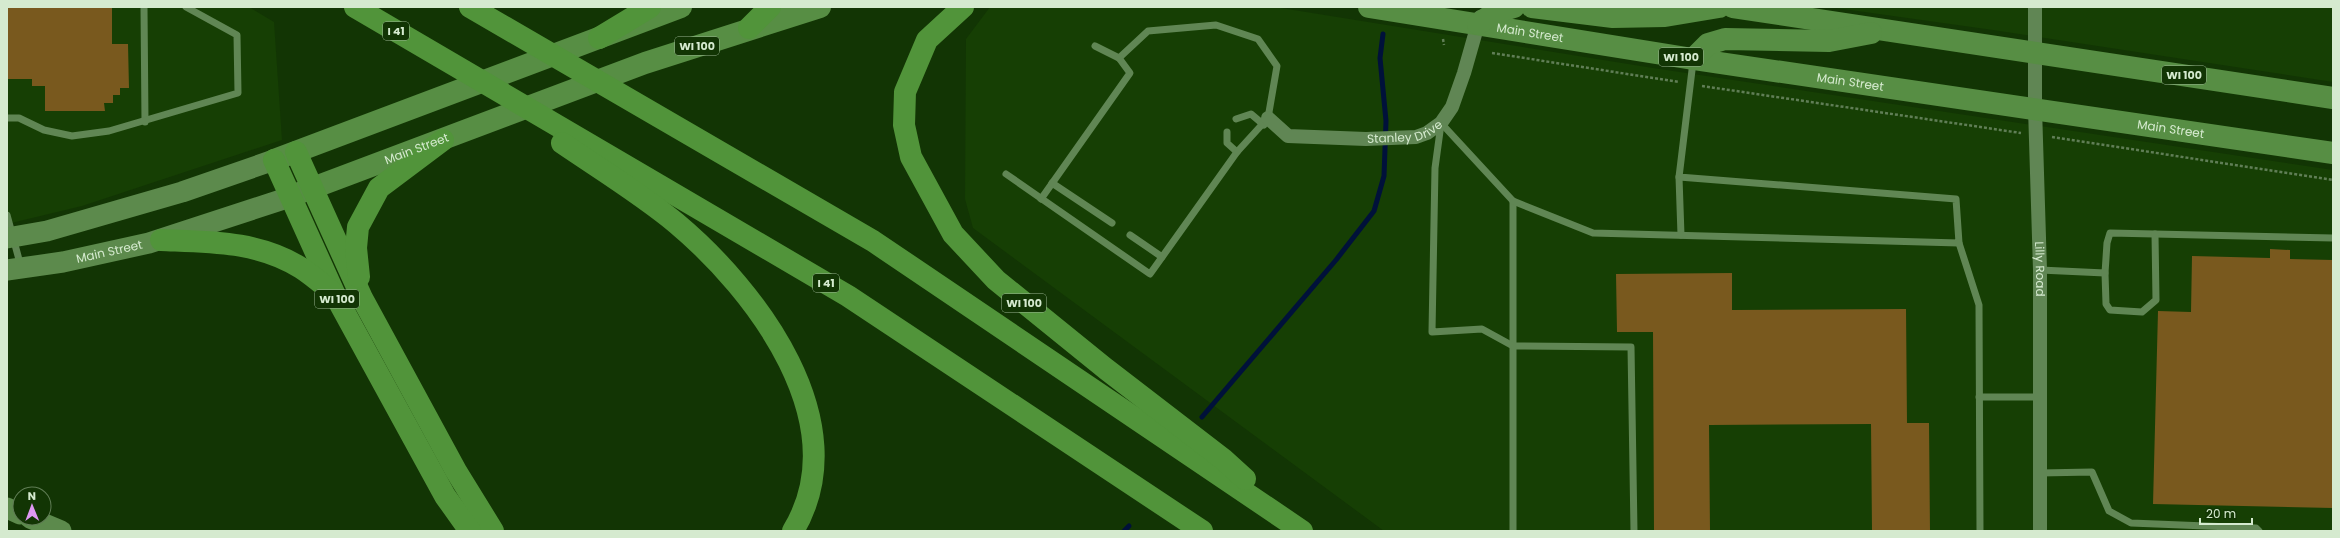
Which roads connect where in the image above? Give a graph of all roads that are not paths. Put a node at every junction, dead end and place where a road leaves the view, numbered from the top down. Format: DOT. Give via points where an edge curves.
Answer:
graph roads {
  1 [pos="144,7"];
  2 [pos="186,7"];
  3 [pos="356,7"];
  4 [pos="470,7"];
  5 [pos="482,7"];
  6 [pos="650,7"];
  7 [pos="682,7"];
  8 [pos="770,7"];
  9 [pos="820,7"];
  10 [pos="963,7"];
  11 [pos="1369,7"];
  12 [pos="1514,7"];
  13 [pos="1532,7"];
  14 [pos="1719,7"];
  15 [pos="1733,7"];
  16 [pos="2036,7"];
  17 [pos="1481,16"];
  18 [pos="749,28"];
  19 [pos="509,29"];
  20 [pos="1886,30"];
  21 [pos="599,38"];
  22 [pos="1095,46"];
  23 [pos="2035,53"];
  24 [pos="437,54"];
  25 [pos="1119,58"];
  26 [pos="1693,59"];
  27 [pos="2333,98"];
  28 [pos="2035,108"];
  29 [pos="7,118"];
  30 [pos="1236,119"];
  31 [pos="145,122"];
  32 [pos="1266,122"];
  33 [pos="1440,123"];
  34 [pos="1227,132"];
  35 [pos="443,140"];
  36 [pos="296,152"];
  37 [pos="1236,152"];
  38 [pos="2333,152"];
  39 [pos="274,160"];
  40 [pos="1006,174"];
  41 [pos="1679,177"];
  42 [pos="1052,182"];
  43 [pos="311,188"];
  44 [pos="290,197"];
  45 [pos="1041,199"];
  46 [pos="1512,201"];
  47 [pos="7,214"];
  48 [pos="1112,223"];
  49 [pos="2156,234"];
  50 [pos="1130,235"];
  51 [pos="1680,235"];
  52 [pos="10,238"];
  53 [pos="2333,238"];
  54 [pos="161,240"];
  55 [pos="1959,243"];
  56 [pos="1162,257"];
  57 [pos="14,269"];
  58 [pos="2040,270"];
  59 [pos="2105,273"];
  60 [pos="335,295"];
  61 [pos="362,298"];
  62 [pos="1513,346"];
  63 [pos="1979,396"];
  64 [pos="2040,397"];
  65 [pos="2040,473"];
  66 [pos="49,526"];
  67 [pos="1301,530"];
  68 [pos="61,531"];
  69 [pos="470,531"];
  70 [pos="493,531"];
  71 [pos="793,531"];
  72 [pos="1202,531"];
  73 [pos="1513,531"];
  74 [pos="1634,531"];
  75 [pos="1980,531"];
  76 [pos="2040,531"];
  77 [pos="2258,531"];
  1 -- 31 [label="lane"];
  2 -- 31 [label="lane" via="237,35 238,93"];
  3 -- 24 [label="highway, I 41"];
  4 -- 19 [label="highway"];
  5 -- 19 [label="highway"];
  6 -- 21 [label="highway"];
  7 -- 21 [label="main road"];
  8 -- 18 [label="highway"];
  9 -- 18 [label="main road, Main Street / WI 100"];
  10 -- 67 [label="highway, WI 100" via="927,40 905,92 904,124 911,158 953,234 996,280 1223,459"];
  11 -- 17 [label="main road, Main Street / WI 100"];
  12 -- 17 [label="main road"];
  13 -- 14 [label="main road" via="1613,17 1665,16"];
  15 -- 20 [label="main road, WI 100"];
  16 -- 23 [label="street, Lilly Road"];
  17 -- 26 [label="main road, Main Street / WI 100"];
  17 -- 33 [label="street, Stanley Drive" via="1454,100"];
  18 -- 35 [label="main road, Main Street / WI 100" via="645,63"];
  19 -- 67 [label="highway" via="873,241"];
  20 -- 23 [label="main road, WI 100"];
  20 -- 26 [label="main road" via="1829,41 1725,39 1708,44"];
  21 -- 36 [label="main road"];
  22 -- 25 [label="lane"];
  23 -- 27 [label="main road, WI 100"];
  23 -- 28 [label="street, Lilly Road"];
  24 -- 71 [label="highway" via="675,222 734,278 758,310 782,346 795,375 810,425 811,478 807,499"];
  24 -- 72 [label="highway, I 41" via="848,296"];
  25 -- 32 [label="lane" via="1148,31 1216,26 1258,39 1277,66"];
  25 -- 42 [label="lane" via="1130,73"];
  26 -- 28 [label="main road, Main Street / WI 100"];
  26 -- 41 [label="lane"];
  28 -- 38 [label="main road, Main Street / WI 100"];
  28 -- 58 [label="street, Lilly Road"];
  29 -- 31 [label="lane" via="18,118 44,130 72,136 109,132"];
  30 -- 32 [label="lane" via="1250,114"];
  32 -- 33 [label="street, Stanley Drive" via="1288,136 1366,139 1416,137"];
  32 -- 37 [label="lane"];
  33 -- 46 [label="lane"];
  33 -- 62 [label="lane" via="1435,168 1432,332 1482,329"];
  34 -- 37 [label="lane" via="1227,143"];
  35 -- 43 [label="main road, Main Street / WI 100"];
  35 -- 61 [label="highway" via="379,188 363,217 356,236"];
  36 -- 39 [label="main road"];
  36 -- 43 [label="highway"];
  37 -- 56 [label="lane"];
  39 -- 44 [label="highway, WI 100"];
  39 -- 52 [label="main road" via="182,192"];
  40 -- 45 [label="lane"];
  41 -- 51 [label="lane"];
  41 -- 55 [label="lane" via="1956,199"];
  42 -- 45 [label="lane"];
  42 -- 48 [label="lane"];
  43 -- 44 [label="main road, Main Street"];
  43 -- 61 [label="highway"];
  44 -- 54 [label="main road, Main Street"];
  44 -- 60 [label="highway, WI 100"];
  45 -- 56 [label="lane" via="1150,274"];
  46 -- 51 [label="lane" via="1593,233"];
  46 -- 62 [label="lane"];
  47 -- 52 [label="lane"];
  49 -- 53 [label="lane"];
  49 -- 59 [label="lane" via="2110,233"];
  49 -- 59 [label="lane" via="2156,300 2142,312 2110,310 2106,304"];
  50 -- 56 [label="lane"];
  51 -- 55 [label="lane"];
  52 -- 57 [label="lane"];
  54 -- 57 [label="main road, Main Street" via="63,262"];
  54 -- 60 [label="highway" via="217,242 264,250 302,268"];
  55 -- 63 [label="lane" via="1979,305"];
  58 -- 59 [label="lane"];
  58 -- 64 [label="street, Lilly Road"];
  60 -- 69 [label="highway, WI 100" via="445,496"];
  61 -- 70 [label="highway" via="456,471"];
  62 -- 73 [label="lane"];
  62 -- 74 [label="lane" via="1631,347"];
  63 -- 64 [label="lane"];
  63 -- 75 [label="lane"];
  64 -- 65 [label="street, Lilly Road"];
  65 -- 76 [label="street, Lilly Road"];
  65 -- 77 [label="lane" via="2092,472 2109,511 2131,523 2256,528"];
  66 -- 68 [label="main road"];
}
